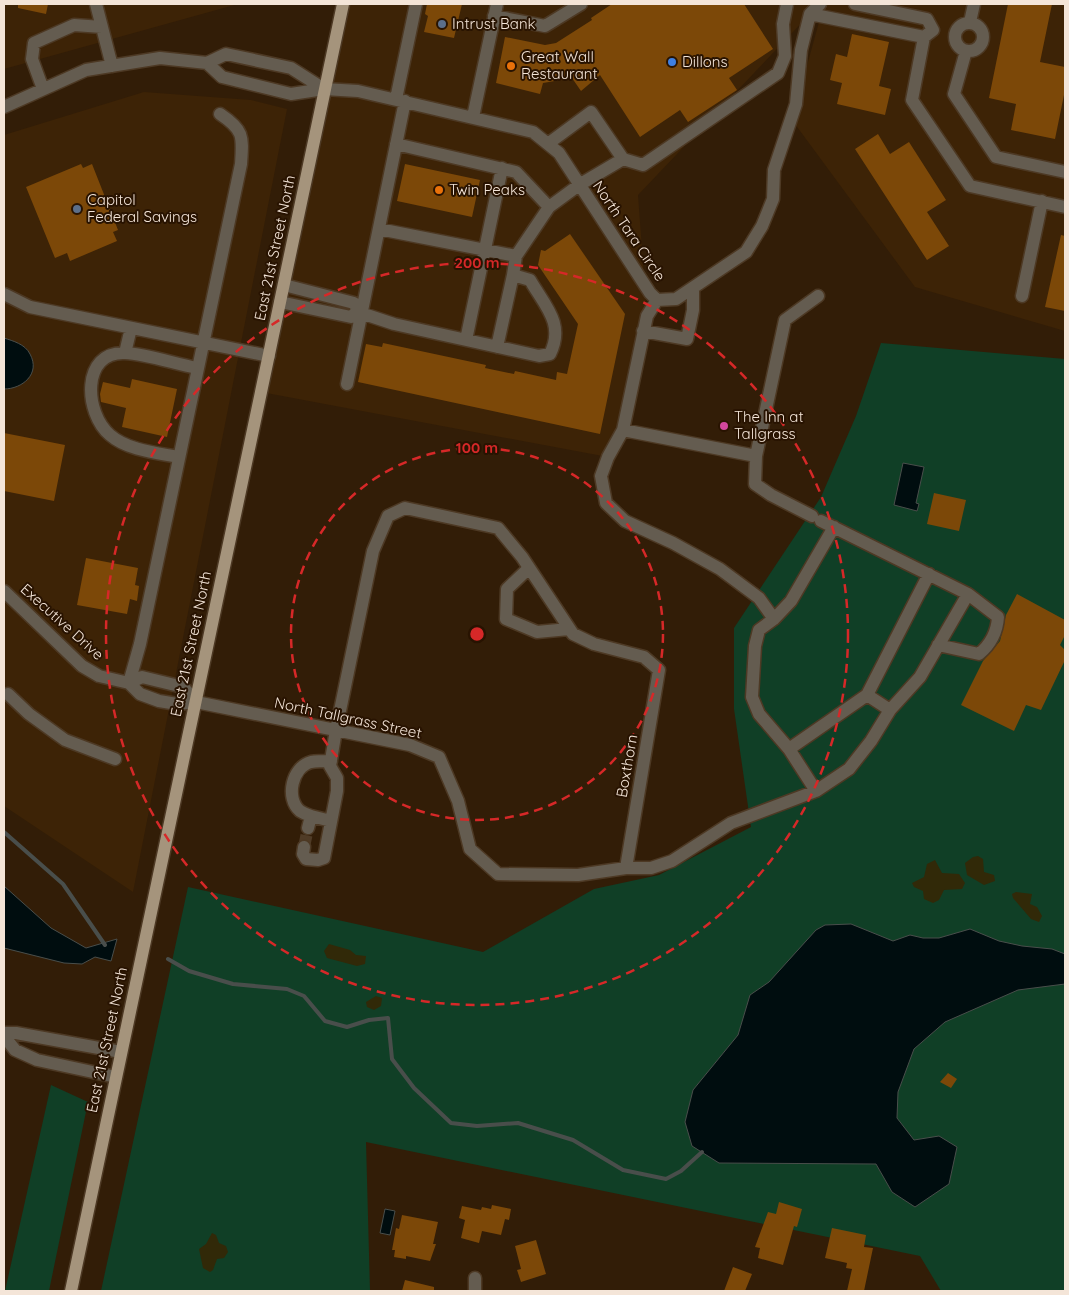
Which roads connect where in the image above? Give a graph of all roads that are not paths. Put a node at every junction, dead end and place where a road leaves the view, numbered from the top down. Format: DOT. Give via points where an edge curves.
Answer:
graph roads {
  1 [pos="96,4"];
  2 [pos="343,4"];
  3 [pos="416,4"];
  4 [pos="579,4"];
  5 [pos="787,4"];
  6 [pos="820,4"];
  7 [pos="855,4"];
  8 [pos="974,4"];
  9 [pos="495,10"];
  10 [pos="810,14"];
  11 [pos="970,22"];
  12 [pos="102,26"];
  13 [pos="928,34"];
  14 [pos="955,34"];
  15 [pos="966,51"];
  16 [pos="207,63"];
  17 [pos="112,66"];
  18 [pos="43,89"];
  19 [pos="324,89"];
  20 [pos="401,100"];
  21 [pos="4,107"];
  22 [pos="220,114"];
  23 [pos="473,117"];
  24 [pos="549,143"];
  25 [pos="396,144"];
  26 [pos="623,158"];
  27 [pos="502,168"];
  28 [pos="1065,172"];
  29 [pos="579,185"];
  30 [pos="1042,201"];
  31 [pos="1065,206"];
  32 [pos="549,208"];
  33 [pos="379,229"];
  34 [pos="483,250"];
  35 [pos="516,256"];
  36 [pos="513,275"];
  37 [pos="284,285"];
  38 [pos="693,288"];
  39 [pos="4,294"];
  40 [pos="818,296"];
  41 [pos="1022,296"];
  42 [pos="656,300"];
  43 [pos="280,302"];
  44 [pos="360,312"];
  45 [pos="131,328"];
  46 [pos="643,331"];
  47 [pos="466,340"];
  48 [pos="202,343"];
  49 [pos="497,347"];
  50 [pos="124,353"];
  51 [pos="268,356"];
  52 [pos="197,368"];
  53 [pos="347,384"];
  54 [pos="623,430"];
  55 [pos="756,456"];
  56 [pos="178,457"];
  57 [pos="834,527"];
  58 [pos="529,568"];
  59 [pos="929,574"];
  60 [pos="4,591"];
  61 [pos="968,594"];
  62 [pos="774,619"];
  63 [pos="569,629"];
  64 [pos="938,645"];
  65 [pos="129,683"];
  66 [pos="8,694"];
  67 [pos="867,694"];
  68 [pos="196,702"];
  69 [pos="890,710"];
  70 [pos="336,730"];
  71 [pos="789,749"];
  72 [pos="116,759"];
  73 [pos="331,761"];
  74 [pos="816,791"];
  75 [pos="331,821"];
  76 [pos="304,847"];
  77 [pos="626,868"];
  78 [pos="4,1034"];
  79 [pos="121,1052"];
  80 [pos="116,1077"];
  81 [pos="71,1291"];
  1 -- 12 [label="street"];
  2 -- 19 [label="main road, East 21st Street North"];
  3 -- 20 [label="street"];
  4 -- 9 [label="street" via="545,26"];
  5 -- 26 [label="street" via="783,24 786,56 778,73 643,165"];
  6 -- 10 [label="street"];
  7 -- 13 [label="street" via="927,19"];
  8 -- 11 [label="street"];
  9 -- 23 [label="street"];
  10 -- 13 [label="street"];
  10 -- 38 [label="street, North Tara Circle" via="801,50 796,104 774,170 773,199 762,226 746,252"];
  11 -- 14 [label="street" via="961,25"];
  11 -- 15 [label="street" via="979,26 983,40 978,48"];
  12 -- 17 [label="street"];
  12 -- 18 [label="street" via="74,25 34,43 32,59"];
  13 -- 14 [label="street"];
  13 -- 30 [label="street" via="912,100 970,186"];
  14 -- 15 [label="street" via="958,46"];
  15 -- 28 [label="street" via="954,94 996,157"];
  16 -- 17 [label="street" via="160,58"];
  16 -- 19 [label="street, North Tara Circle" via="222,77 291,94"];
  16 -- 19 [label="street" via="226,54 291,68"];
  17 -- 18 [label="street" via="86,70"];
  18 -- 21 [label="street"];
  19 -- 20 [label="street, North Tara Circle" via="358,90"];
  19 -- 37 [label="main road, East 21st Street North"];
  20 -- 23 [label="street, North Tara Circle"];
  20 -- 25 [label="street"];
  22 -- 48 [label="street" via="236,125 243,142 240,171"];
  23 -- 24 [label="street, North Tara Circle" via="533,132"];
  24 -- 26 [label="street" via="591,112"];
  24 -- 29 [label="street, North Tara Circle"];
  25 -- 27 [label="street"];
  25 -- 33 [label="street"];
  26 -- 29 [label="street"];
  27 -- 32 [label="street" via="516,172"];
  27 -- 34 [label="street"];
  29 -- 32 [label="street"];
  29 -- 42 [label="street, North Tara Circle"];
  30 -- 31 [label="street"];
  30 -- 41 [label="street"];
  32 -- 35 [label="street"];
  33 -- 34 [label="street"];
  33 -- 44 [label="street"];
  34 -- 35 [label="street"];
  34 -- 47 [label="street"];
  35 -- 36 [label="street"];
  36 -- 49 [label="street"];
  36 -- 49 [label="street" via="530,280 557,328 556,341 550,354 539,356"];
  37 -- 43 [label="main road, East 21st Street North"];
  37 -- 44 [label="street" via="354,303"];
  38 -- 42 [label="street, North Tara Circle" via="676,299"];
  38 -- 46 [label="street" via="693,310 687,339"];
  39 -- 45 [label="street" via="30,307"];
  40 -- 55 [label="street" via="785,320"];
  42 -- 46 [label="street" via="646,316"];
  43 -- 44 [label="street" via="351,317"];
  43 -- 51 [label="main road, East 21st Street North"];
  44 -- 47 [label="street" via="394,324"];
  44 -- 53 [label="street"];
  45 -- 48 [label="street"];
  45 -- 50 [label="street"];
  46 -- 54 [label="street"];
  47 -- 49 [label="street"];
  48 -- 51 [label="street"];
  48 -- 52 [label="street"];
  50 -- 52 [label="street"];
  50 -- 56 [label="street" via="106,357 96,368 91,384 91,402 98,420 120,442"];
  51 -- 68 [label="main road, East 21st Street North"];
  52 -- 56 [label="street"];
  54 -- 55 [label="street"];
  54 -- 62 [label="street" via="601,476 606,502 625,521 720,569 759,598"];
  55 -- 57 [label="street" via="755,484"];
  56 -- 65 [label="street"];
  57 -- 59 [label="street"];
  57 -- 62 [label="street" via="791,601"];
  58 -- 63 [label="street"];
  58 -- 63 [label="street" via="507,589 506,619 537,632"];
  58 -- 70 [label="street" via="498,528 405,508 388,516 373,551"];
  59 -- 61 [label="street"];
  59 -- 67 [label="street"];
  60 -- 65 [label="street, Executive Drive" via="82,666 99,676"];
  61 -- 64 [label="street, North Tallgrass Street"];
  61 -- 64 [label="street" via="998,617 997,629 988,646 979,654"];
  62 -- 71 [label="street" via="759,630 752,697 759,714"];
  63 -- 77 [label="street, Boxthorn" via="594,644 644,657 659,670"];
  64 -- 69 [label="street, North Tallgrass Street" via="920,677"];
  65 -- 68 [label="street, Executive Drive" via="140,694 159,701 177,704"];
  65 -- 68 [label="street, Executive Drive" via="142,677 184,687"];
  66 -- 72 [label="street" via="65,740"];
  67 -- 69 [label="street"];
  67 -- 71 [label="street"];
  68 -- 70 [label="street, North Tallgrass Street"];
  68 -- 79 [label="main road, East 21st Street North"];
  69 -- 74 [label="street, North Tallgrass Street" via="849,769"];
  70 -- 73 [label="street"];
  70 -- 77 [label="street, North Tallgrass Street" via="410,745 439,757 458,801 470,849 498,874 578,875"];
  71 -- 74 [label="street"];
  73 -- 75 [label="street" via="330,766 337,778"];
  73 -- 75 [label="street" via="310,762 297,773 292,788 293,799 310,822"];
  74 -- 77 [label="street, North Tallgrass Street" via="731,823 672,861 651,868"];
  75 -- 76 [label="street" via="324,858 306,859"];
  78 -- 79 [label="street" via="16,1033"];
  78 -- 80 [label="street" via="15,1050 37,1060"];
  79 -- 80 [label="main road, East 21st Street North"];
  80 -- 81 [label="main road, East 21st Street North"];
}
